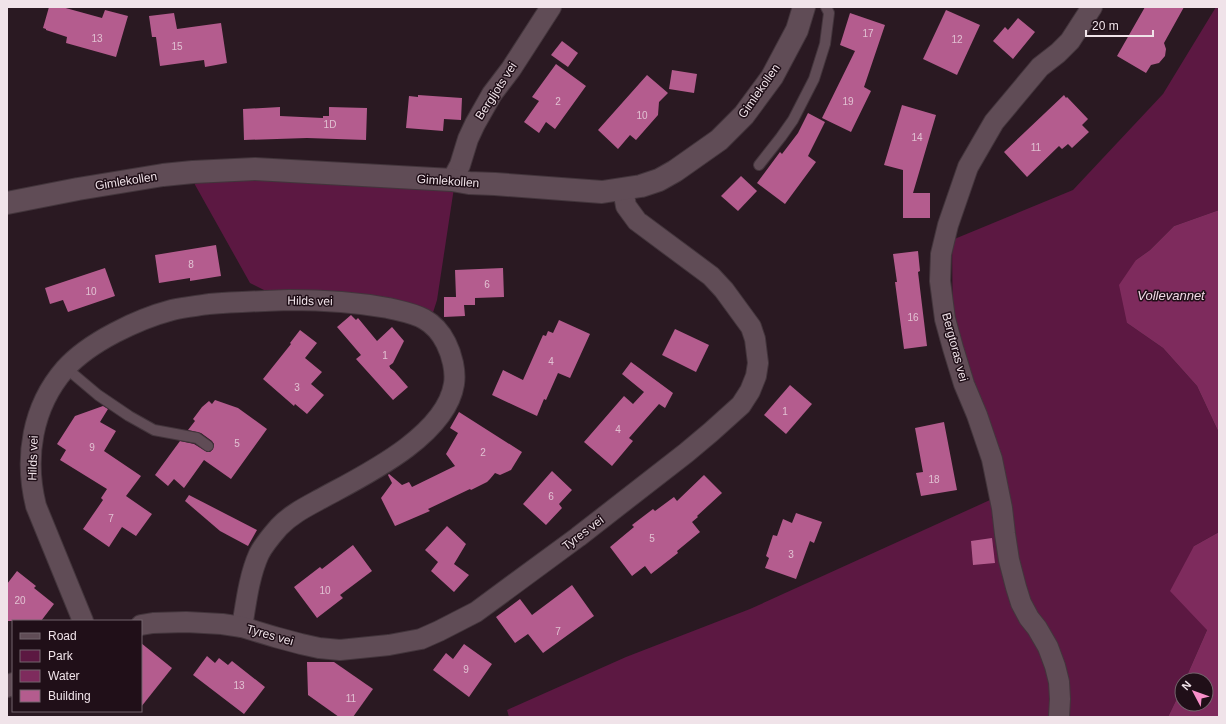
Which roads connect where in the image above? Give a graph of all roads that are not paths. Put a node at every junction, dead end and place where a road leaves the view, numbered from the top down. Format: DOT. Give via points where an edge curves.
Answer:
graph roads {
  1 [pos="551,7"];
  2 [pos="804,7"];
  3 [pos="826,7"];
  4 [pos="1092,7"];
  5 [pos="759,164"];
  6 [pos="452,180"];
  7 [pos="623,189"];
  8 [pos="7,203"];
  9 [pos="66,368"];
  10 [pos="208,446"];
  11 [pos="83,620"];
  12 [pos="142,625"];
  13 [pos="242,627"];
  14 [pos="1059,717"];
  1 -- 6 [label="street, Bergljots vei" via="492,94 468,139"];
  2 -- 7 [label="street, Gimlekollen" via="797,30 772,77 744,115 719,140 676,171 641,186"];
  3 -- 5 [label="lane" via="829,12 824,44 814,79 785,131"];
  4 -- 14 [label="street, Bergtoras vei" via="1070,41 1040,67 994,122 968,167 941,254 940,281 945,319 964,384 994,464 1009,560 1016,588 1023,608 1048,647 1055,666 1059,682"];
  6 -- 7 [label="street, Gimlekollen" via="602,192"];
  6 -- 8 [label="street, Gimlekollen" via="255,169 201,171 85,187"];
  7 -- 13 [label="street, Tyres vei" via="626,206 637,221 711,276 751,327 758,364 750,391 741,404 686,453 578,537 476,612 439,632 389,646 340,650 301,644"];
  9 -- 10 [label="lane" via="98,395 154,430 197,438"];
  9 -- 11 [label="street, Hilds vei" via="48,391 35,424 30,450 32,489 36,506"];
  9 -- 13 [label="street, Hilds vei" via="79,355 100,341 133,325 172,310 213,304 311,300 368,304 413,314 426,320 439,331 450,354 454,370 454,385 446,406 422,435 397,454 291,516 280,526 260,553 252,575"];
  12 -- 13 [label="street, Tyres vei" via="186,622"];
}
